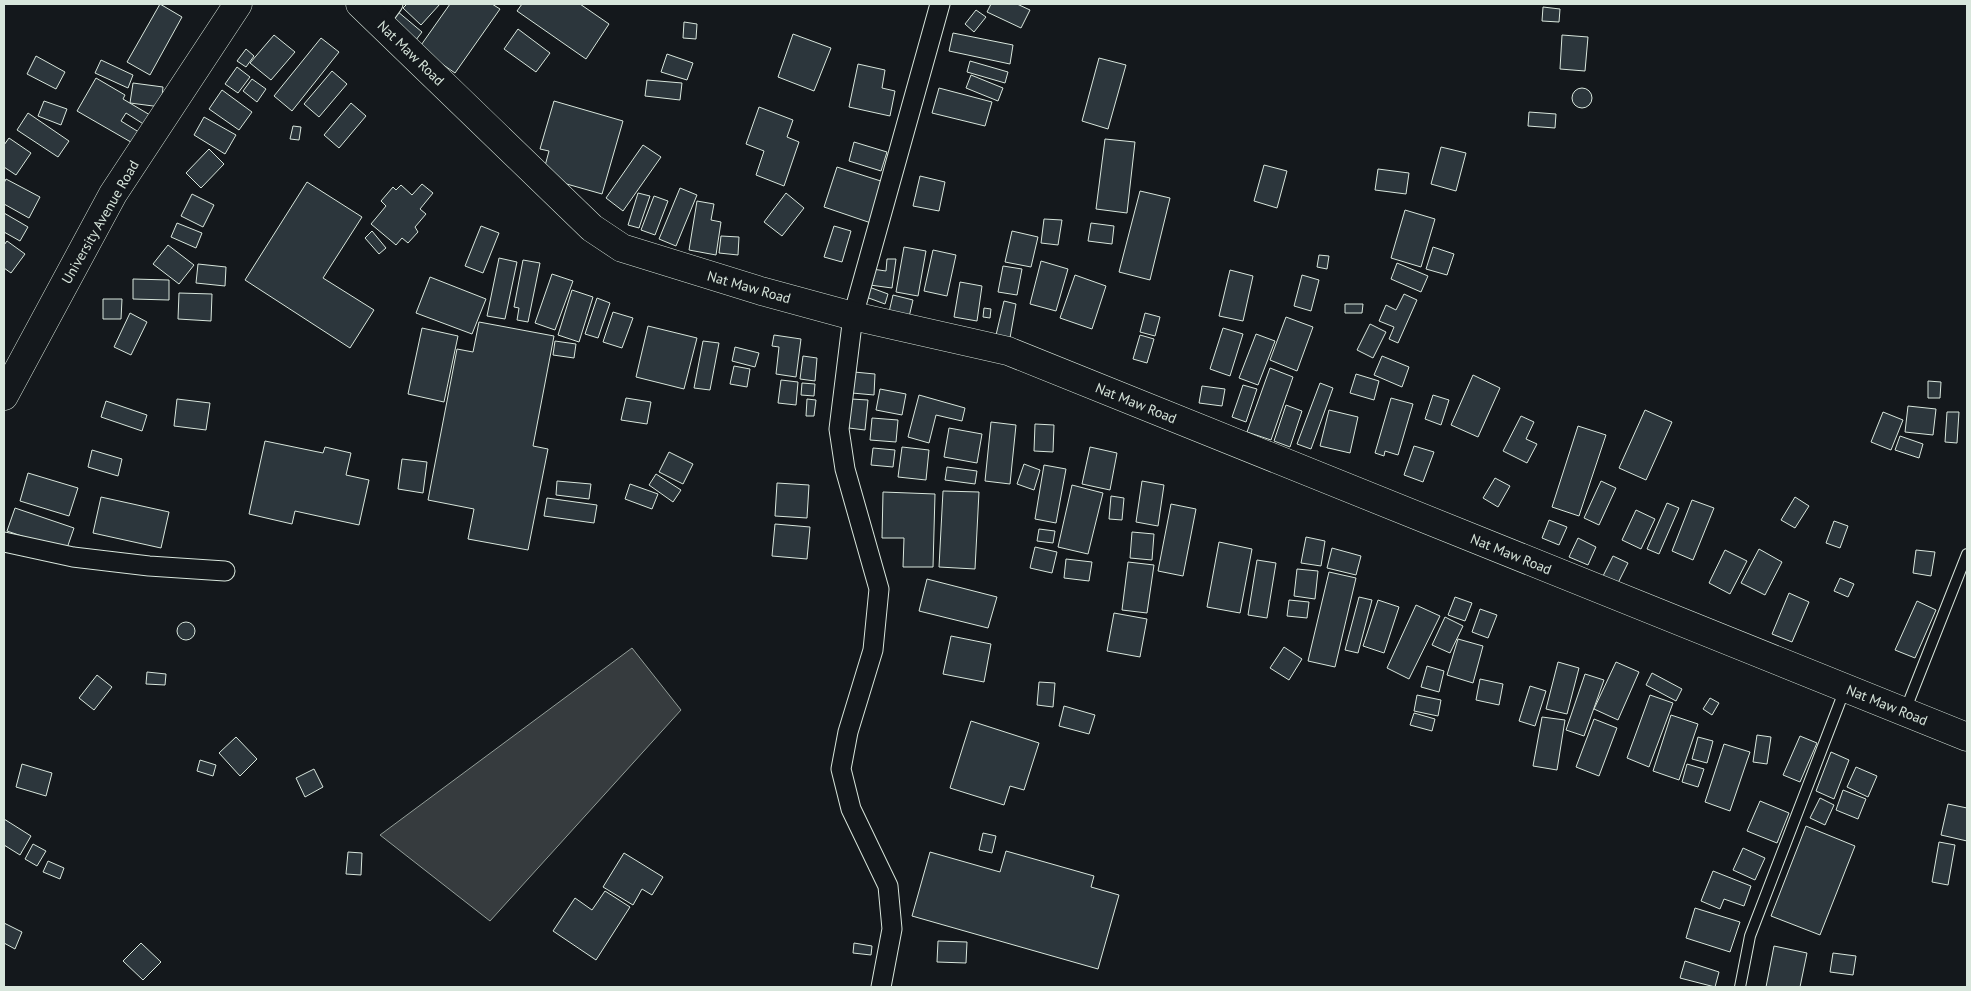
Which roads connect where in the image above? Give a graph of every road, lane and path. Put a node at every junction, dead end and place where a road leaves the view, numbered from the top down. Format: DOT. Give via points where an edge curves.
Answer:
graph roads {
  1 [pos="238,4"];
  2 [pos="360,4"];
  3 [pos="940,4"];
  4 [pos="387,13"];
  5 [pos="853,316"];
  6 [pos="4,396"];
  7 [pos="4,542"];
  8 [pos="1967,554"];
  9 [pos="225,572"];
  10 [pos="1845,689"];
  11 [pos="1905,712"];
  12 [pos="1967,737"];
  13 [pos="882,987"];
  14 [pos="1740,987"];
  1 -- 6 [label="main road, University Avenue Road" via="113,194"];
  2 -- 4 [label="main road, Nat Maw Road"];
  3 -- 5 [label="street"];
  4 -- 5 [label="main road, Nat Maw Road" via="592,228 622,248"];
  5 -- 10 [label="main road, Nat Maw Road" via="1008,351"];
  5 -- 13 [label="street" via="838,429 845,469 879,589 873,650 848,732 841,769 850,809 888,886 892,929"];
  7 -- 9 [label="street" via="73,557"];
  8 -- 11 [label="lane"];
  10 -- 11 [label="main road, Nat Maw Road"];
  10 -- 14 [label="lane" via="1750,936"];
  11 -- 12 [label="main road, Nat Maw Road"];
}
